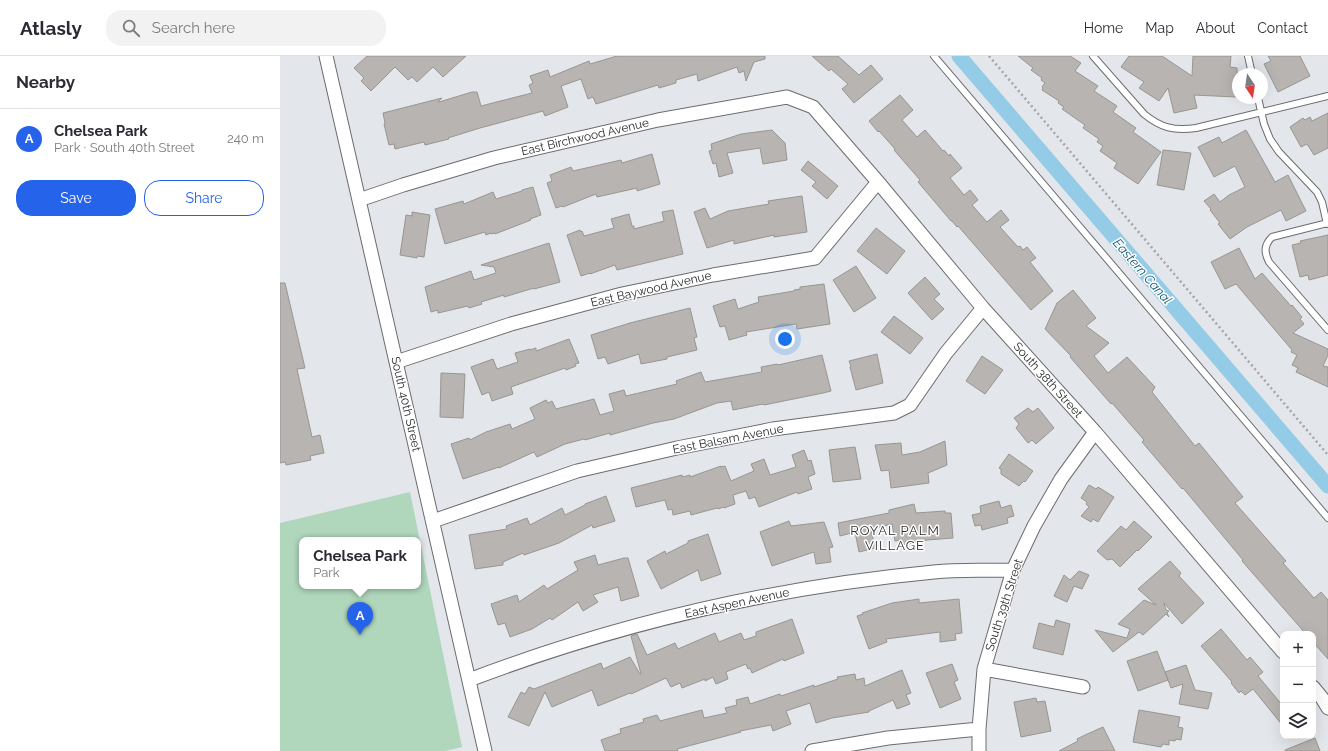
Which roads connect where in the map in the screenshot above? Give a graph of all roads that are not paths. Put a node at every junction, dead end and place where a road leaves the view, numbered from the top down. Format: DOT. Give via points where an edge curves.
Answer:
graph roads {
  1 [pos="326,56"];
  2 [pos="934,56"];
  3 [pos="1093,56"];
  4 [pos="1248,56"];
  5 [pos="1251,68"];
  6 [pos="1328,96"];
  7 [pos="1259,104"];
  8 [pos="814,107"];
  9 [pos="1261,113"];
  10 [pos="878,182"];
  11 [pos="359,200"];
  12 [pos="1327,223"];
  13 [pos="983,308"];
  14 [pos="1328,330"];
  15 [pos="396,362"];
  16 [pos="1095,432"];
  17 [pos="1328,518"];
  18 [pos="433,521"];
  19 [pos="1013,570"];
  20 [pos="1280,648"];
  21 [pos="984,669"];
  22 [pos="469,680"];
  23 [pos="1083,687"];
  24 [pos="1316,691"];
  25 [pos="1328,708"];
  26 [pos="979,729"];
  27 [pos="485,751"];
  28 [pos="812,751"];
  29 [pos="978,751"];
  1 -- 11 [label="street, South 40th Street"];
  2 -- 17 [label="lane"];
  3 -- 9 [label="lane" via="1136,106 1163,126 1186,130"];
  4 -- 5 [label="lane"];
  6 -- 9 [label="lane"];
  7 -- 9 [label="lane"];
  8 -- 10 [label="street, South 38th Street"];
  8 -- 11 [label="street, East Birchwood Avenue" via="788,97 658,120 494,158"];
  9 -- 12 [label="lane" via="1266,132 1274,146 1317,192"];
  10 -- 13 [label="street, South 38th Street"];
  10 -- 15 [label="street, East Baywood Avenue" via="815,258 622,294 511,324"];
  11 -- 15 [label="street, South 40th Street"];
  12 -- 14 [label="lane" via="1272,237 1268,241 1266,252 1269,262"];
  13 -- 16 [label="street, South 38th Street"];
  13 -- 18 [label="street, East Balsam Avenue" via="910,405 894,413 773,429 577,471"];
  15 -- 18 [label="street, South 40th Street"];
  16 -- 19 [label="street, South 39th Street" via="1061,479"];
  16 -- 20 [label="street, South 38th Street"];
  18 -- 22 [label="street, South 40th Street"];
  19 -- 21 [label="street, South 39th Street"];
  19 -- 22 [label="street, East Aspen Avenue" via="935,572 854,581 753,598 635,625"];
  21 -- 23 [label="street"];
  21 -- 26 [label="street, South 39th Street"];
  22 -- 27 [label="street, South 40th Street"];
  24 -- 25 [label="street"];
  26 -- 28 [label="street" via="888,738"];
  26 -- 29 [label="street, South 39th Street"];
}
